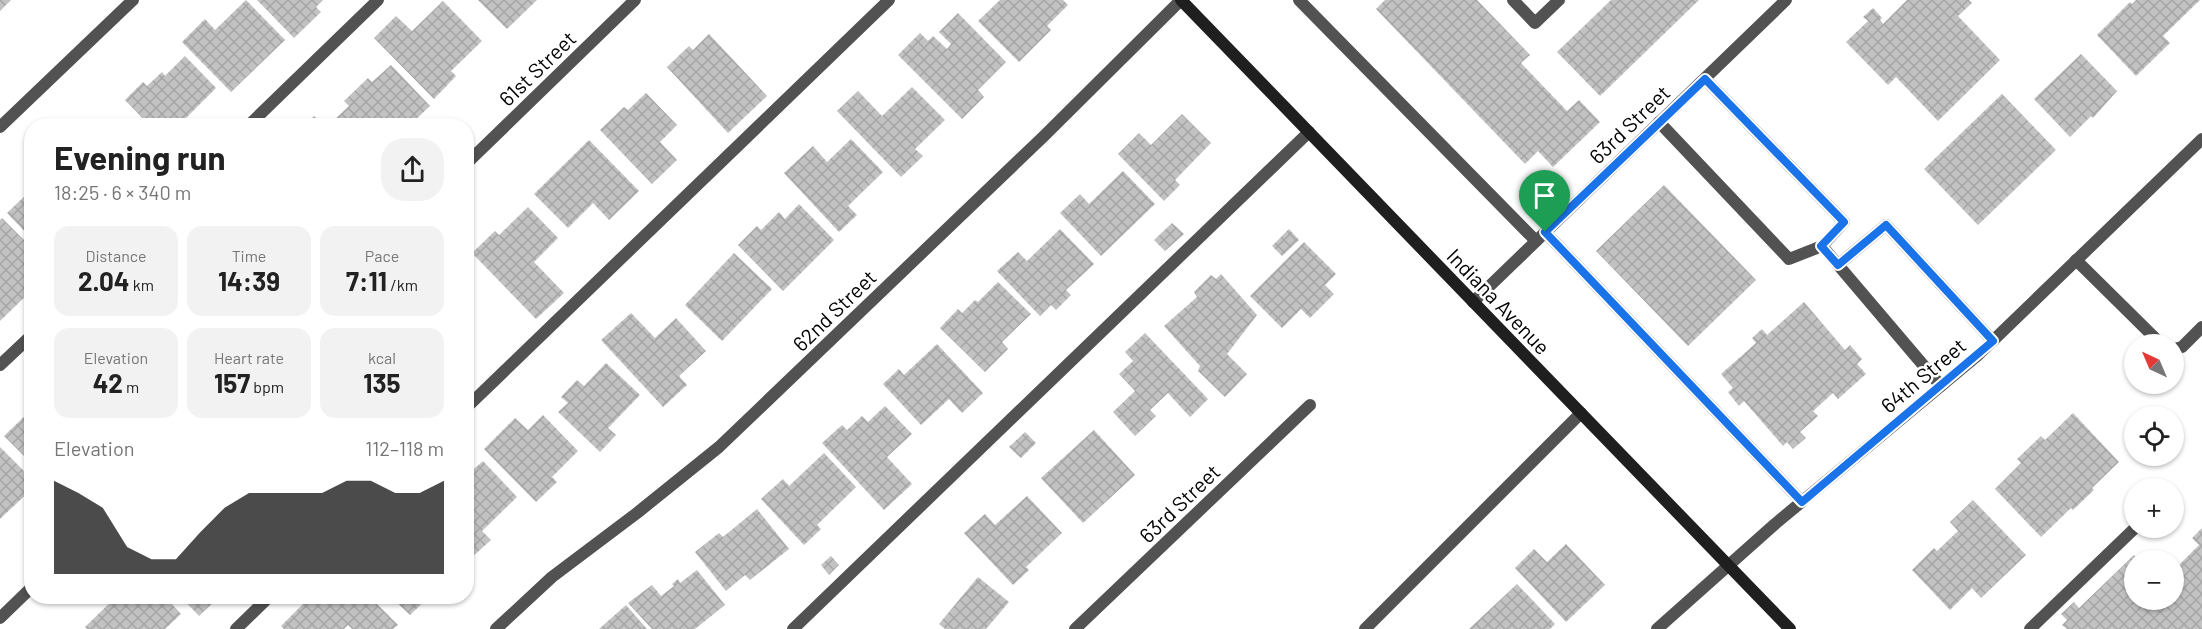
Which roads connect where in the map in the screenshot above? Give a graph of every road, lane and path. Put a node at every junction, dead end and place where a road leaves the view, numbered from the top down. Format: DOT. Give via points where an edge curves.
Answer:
graph roads {
  1 [pos="133,0"];
  2 [pos="378,0"];
  3 [pos="635,0"];
  4 [pos="889,0"];
  5 [pos="1181,0"];
  6 [pos="1299,0"];
  7 [pos="1513,0"];
  8 [pos="1559,0"];
  9 [pos="1786,0"];
  10 [pos="1705,79"];
  11 [pos="256,118"];
  12 [pos="1659,122"];
  13 [pos="0,127"];
  14 [pos="1309,132"];
  15 [pos="2202,139"];
  16 [pos="474,156"];
  17 [pos="1545,232"];
  18 [pos="1536,241"];
  19 [pos="1821,246"];
  20 [pos="2076,260"];
  21 [pos="1838,265"];
  22 [pos="1473,302"];
  23 [pos="2202,327"];
  24 [pos="2151,334"];
  25 [pos="1993,341"];
  26 [pos="24,342"];
  27 [pos="2184,345"];
  28 [pos="0,365"];
  29 [pos="1941,386"];
  30 [pos="474,400"];
  31 [pos="1310,405"];
  32 [pos="1581,413"];
  33 [pos="1802,502"];
  34 [pos="2125,538"];
  35 [pos="1728,566"];
  36 [pos="24,595"];
  37 [pos="262,604"];
  38 [pos="0,618"];
  39 [pos="236,629"];
  40 [pos="496,629"];
  41 [pos="793,629"];
  42 [pos="1075,629"];
  43 [pos="1365,629"];
  44 [pos="1657,629"];
  45 [pos="1790,629"];
  46 [pos="2030,629"];
  1 -- 13 [label="street"];
  2 -- 11 [label="street"];
  3 -- 16 [label="street, 61st Street"];
  4 -- 30 [label="street"];
  5 -- 14 [label="main road, Indiana Avenue"];
  5 -- 40 [label="street, 62nd Street" via="719,447 552,577"];
  6 -- 18 [label="street"];
  7 -- 8 [label="street" via="1535,23"];
  9 -- 10 [label="street, 63rd Street"];
  10 -- 12 [label="street, 63rd Street"];
  10 -- 19 [label="street" via="1844,222"];
  12 -- 17 [label="street, 63rd Street"];
  12 -- 19 [label="street" via="1789,260"];
  14 -- 22 [label="main road, Indiana Avenue"];
  14 -- 41 [label="street"];
  15 -- 20 [label="street, 64th Street"];
  17 -- 18 [label="street, 63rd Street"];
  17 -- 33 [label="street"];
  18 -- 22 [label="street, 63rd Street"];
  19 -- 21 [label="street"];
  20 -- 24 [label="street"];
  20 -- 25 [label="street, 64th Street"];
  21 -- 25 [label="street" via="1886,225"];
  21 -- 29 [label="street"];
  22 -- 32 [label="main road, Indiana Avenue"];
  23 -- 27 [label="street"];
  25 -- 29 [label="street, 64th Street"];
  26 -- 28 [label="street"];
  29 -- 33 [label="street, 64th Street"];
  31 -- 42 [label="street, 63rd Street"];
  32 -- 35 [label="main road, Indiana Avenue"];
  32 -- 43 [label="street"];
  33 -- 35 [label="street, 64th Street"];
  34 -- 46 [label="street"];
  35 -- 44 [label="street, 64th Street"];
  35 -- 45 [label="main road, Indiana Avenue"];
  36 -- 38 [label="street"];
  37 -- 39 [label="street"];
}
